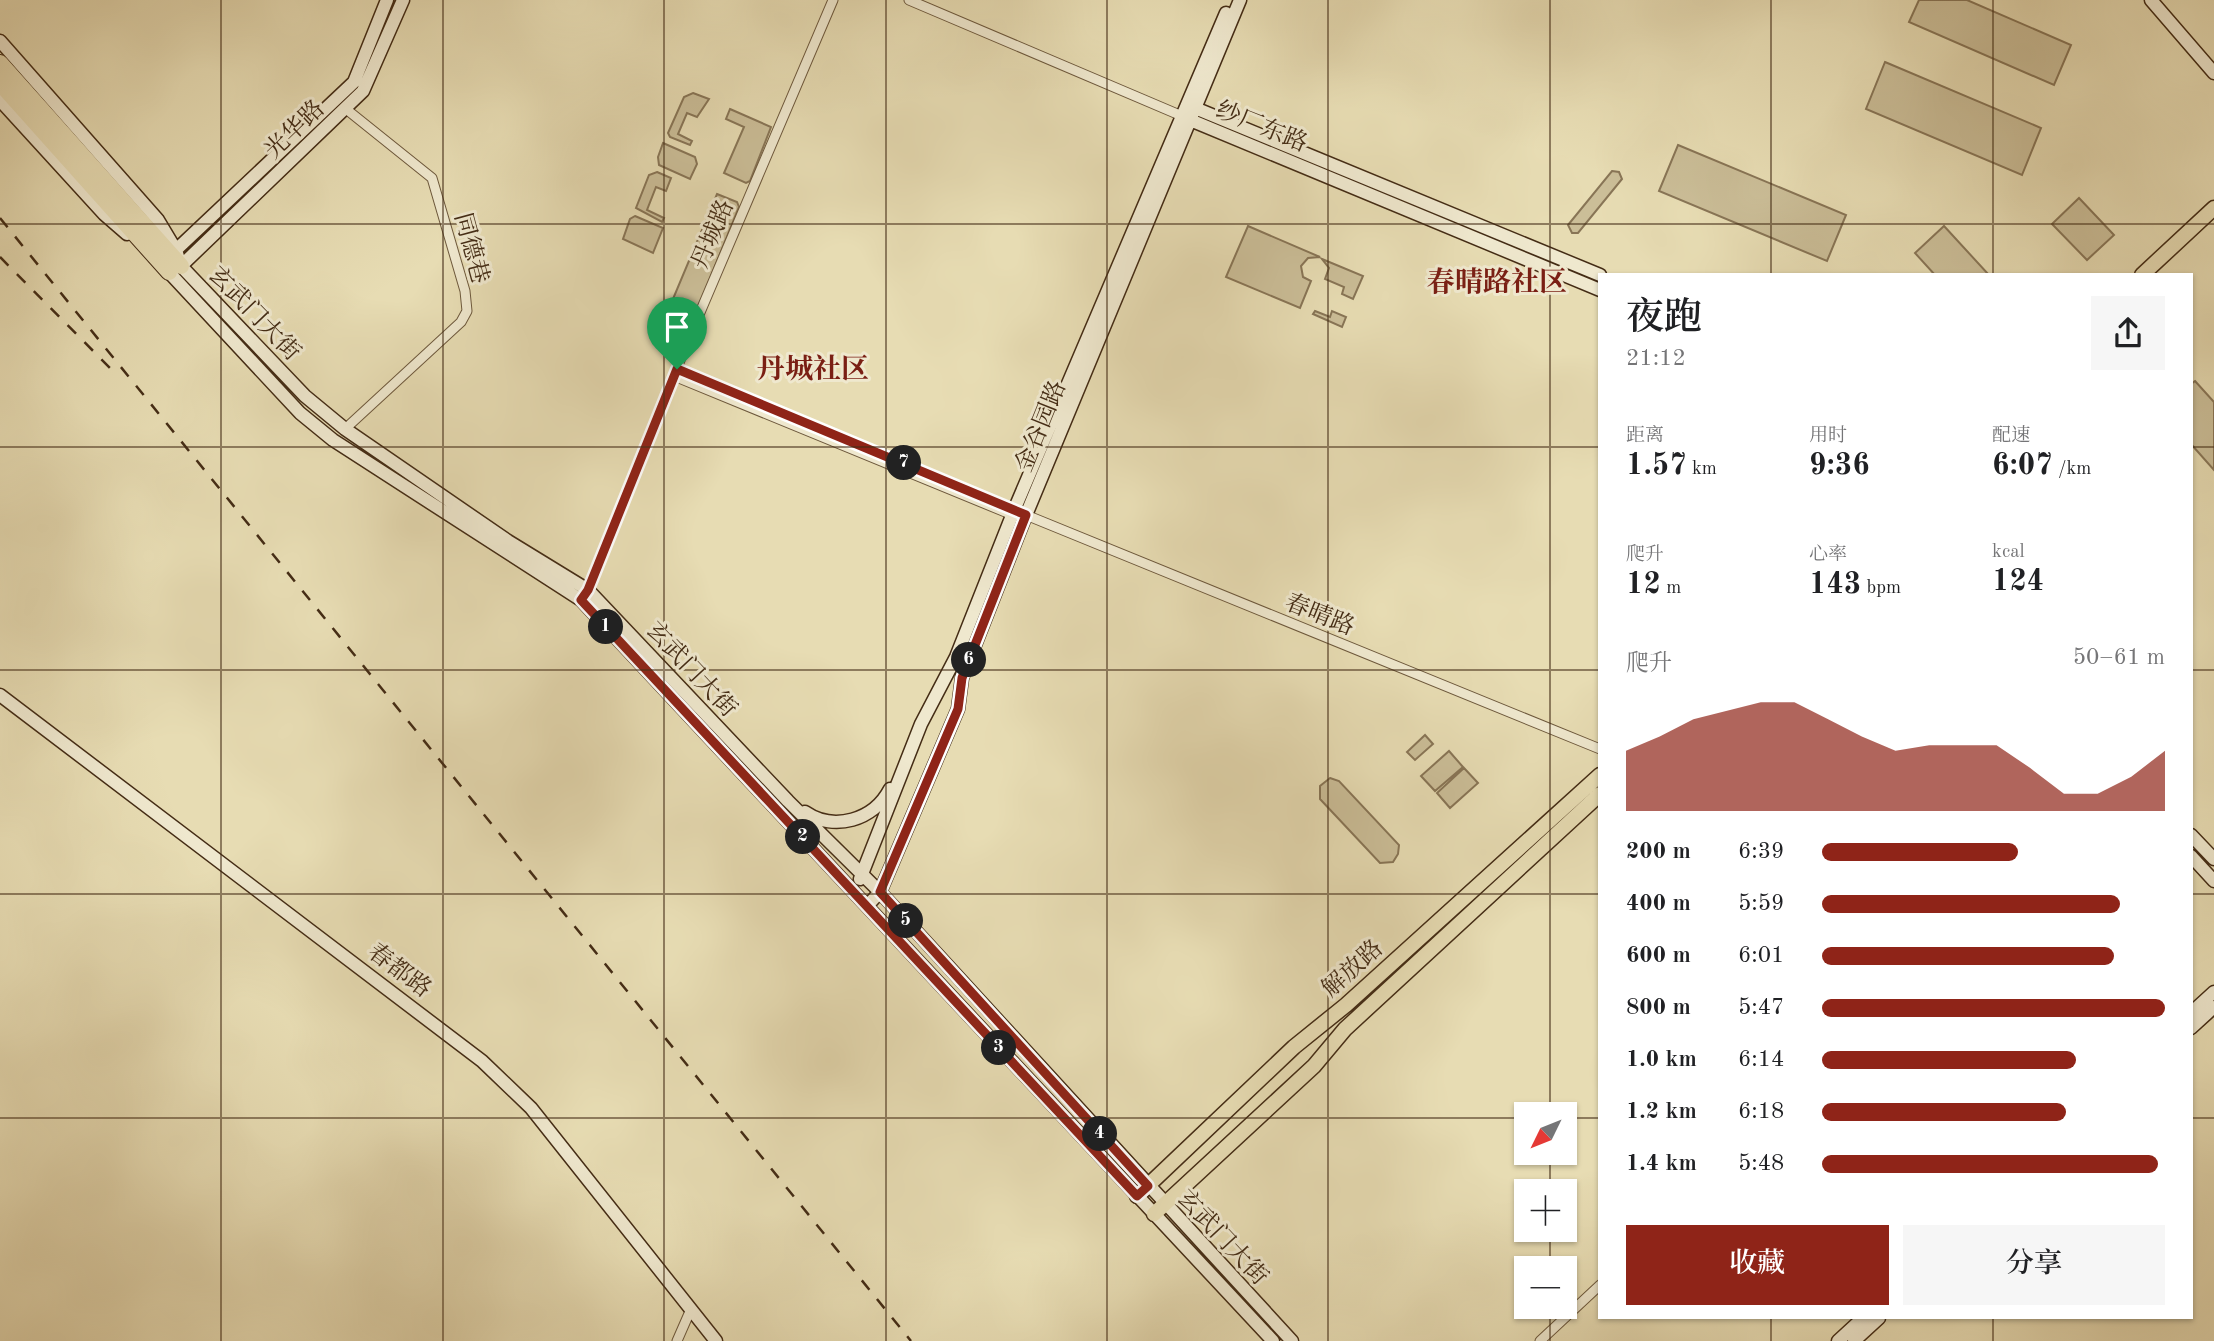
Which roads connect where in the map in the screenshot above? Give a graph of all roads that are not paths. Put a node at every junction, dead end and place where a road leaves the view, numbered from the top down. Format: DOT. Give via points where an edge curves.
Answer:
graph roads {
  1 [pos="387,0"];
  2 [pos="403,0"];
  3 [pos="833,0"];
  4 [pos="909,0"];
  5 [pos="1231,0"];
  6 [pos="1240,0"];
  7 [pos="2151,0"];
  8 [pos="0,41"];
  9 [pos="0,63"];
  10 [pos="2214,73"];
  11 [pos="0,83"];
  12 [pos="0,100"];
  13 [pos="346,109"];
  14 [pos="1189,112"];
  15 [pos="120,204"];
  16 [pos="2214,208"];
  17 [pos="2214,218"];
  18 [pos="175,262"];
  19 [pos="2144,273"];
  20 [pos="2156,273"];
  21 [pos="1598,274"];
  22 [pos="1598,289"];
  23 [pos="676,372"];
  24 [pos="345,429"];
  25 [pos="1018,513"];
  26 [pos="584,595"];
  27 [pos="0,695"];
  28 [pos="0,702"];
  29 [pos="1598,748"];
  30 [pos="910,751"];
  31 [pos="1598,777"];
  32 [pos="1598,796"];
  33 [pos="788,801"];
  34 [pos="2193,837"];
  35 [pos="2193,858"];
  36 [pos="2214,859"];
  37 [pos="863,876"];
  38 [pos="2214,881"];
  39 [pos="852,889"];
  40 [pos="880,892"];
  41 [pos="867,906"];
  42 [pos="2214,992"];
  43 [pos="2214,1007"];
  44 [pos="2193,1011"];
  45 [pos="2193,1026"];
  46 [pos="1142,1191"];
  47 [pos="1159,1209"];
  48 [pos="1598,1287"];
  49 [pos="690,1312"];
  50 [pos="1862,1319"];
  51 [pos="1878,1319"];
  52 [pos="677,1341"];
  53 [pos="708,1341"];
  54 [pos="716,1341"];
  55 [pos="1273,1341"];
  56 [pos="1292,1341"];
  57 [pos="1540,1341"];
  58 [pos="1838,1341"];
  59 [pos="1854,1341"];
  1 -- 18 [label="main road, 光华路" via="354,82"];
  2 -- 13 [label="main road, 光华路" via="363,91"];
  3 -- 23 [label="street, 丹城路"];
  4 -- 14 [label="street, 纱厂东路"];
  5 -- 14 [label="main road, 金谷园路"];
  6 -- 14 [label="main road, 金谷园路"];
  7 -- 10 [label="main road"];
  8 -- 18 [label="main road, 玄武门大街" via="158,220"];
  9 -- 15 [label="highway"];
  11 -- 15 [label="highway"];
  12 -- 18 [label="main road, 玄武门大街" via="104,214"];
  13 -- 18 [label="main road, 光华路"];
  13 -- 24 [label="street, 同德巷" via="432,178 467,311 461,322"];
  14 -- 21 [label="main road, 纱厂东路"];
  14 -- 22 [label="main road, 纱厂东路"];
  14 -- 25 [label="main road, 金谷园路"];
  15 -- 18 [label="highway"];
  16 -- 19 [label="main road"];
  17 -- 20 [label="main road"];
  18 -- 24 [label="main road, 玄武门大街" via="305,396"];
  18 -- 26 [label="main road, 玄武门大街" via="300,413 333,440"];
  23 -- 25 [label="street, 春晴路"];
  23 -- 26 [label="street, 丹城路"];
  24 -- 26 [label="main road, 玄武门大街"];
  25 -- 29 [label="street, 春晴路"];
  25 -- 30 [label="main road, 金谷园路"];
  25 -- 40 [label="main road, 金谷园路" via="962,678 958,709"];
  26 -- 33 [label="main road, 玄武门大街"];
  26 -- 39 [label="main road, 玄武门大街"];
  27 -- 49 [label="main road, 春都路" via="482,1061 531,1108"];
  28 -- 49 [label="main road, 春都路" via="480,1067 528,1112"];
  30 -- 33 [label="main road" via="885,799 865,816 845,822 817,820"];
  30 -- 37 [label="main road, 金谷园路"];
  31 -- 46 [label="main road, 解放路" via="1294,1047"];
  32 -- 47 [label="main road, 解放路"];
  33 -- 37 [label="main road, 玄武门大街"];
  34 -- 36 [label="main road"];
  35 -- 38 [label="main road"];
  37 -- 39 [label="main road, 金谷园路"];
  37 -- 40 [label="main road, 玄武门大街"];
  39 -- 41 [label="main road, 玄武门大街"];
  40 -- 41 [label="main road, 金谷园路"];
  40 -- 46 [label="main road, 玄武门大街"];
  41 -- 46 [label="main road, 玄武门大街"];
  42 -- 44 [label="main road"];
  43 -- 45 [label="main road"];
  46 -- 47 [label="main road, 玄武门大街"];
  47 -- 55 [label="main road, 玄武门大街"];
  47 -- 56 [label="main road, 玄武门大街"];
  48 -- 57 [label="street"];
  49 -- 52 [label="street"];
  49 -- 53 [label="main road, 春都路"];
  49 -- 54 [label="main road, 春都路"];
  50 -- 58 [label="main road"];
  51 -- 59 [label="main road"];
}
